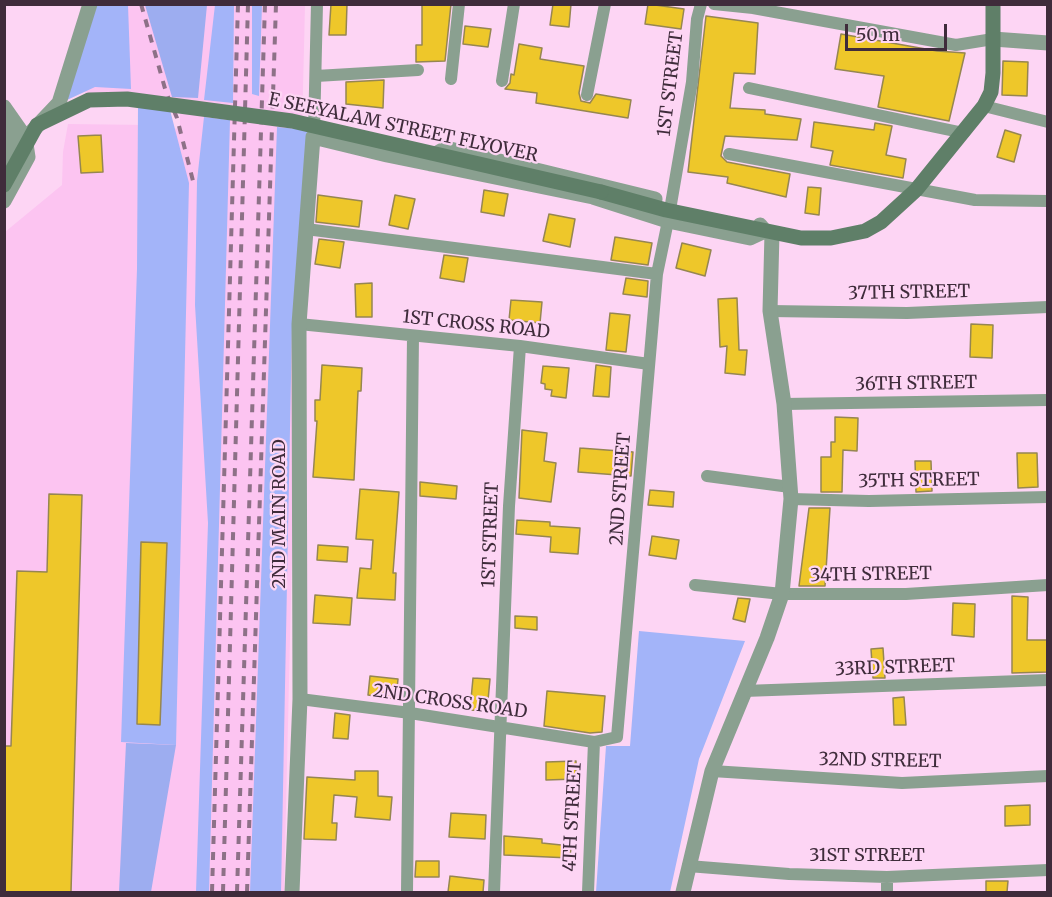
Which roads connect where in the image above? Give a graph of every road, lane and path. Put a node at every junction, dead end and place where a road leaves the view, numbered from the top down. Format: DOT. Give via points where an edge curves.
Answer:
graph roads {
  1 [pos="90,4"];
  2 [pos="317,4"];
  3 [pos="459,4"];
  4 [pos="513,4"];
  5 [pos="605,4"];
  6 [pos="701,4"];
  7 [pos="714,4"];
  8 [pos="993,4"];
  9 [pos="993,39"];
  10 [pos="1047,43"];
  11 [pos="417,70"];
  12 [pos="316,76"];
  13 [pos="451,79"];
  14 [pos="502,81"];
  15 [pos="749,88"];
  16 [pos="587,95"];
  17 [pos="984,105"];
  18 [pos="4,107"];
  19 [pos="1047,122"];
  20 [pos="4,128"];
  21 [pos="964,133"];
  22 [pos="314,136"];
  23 [pos="26,137"];
  24 [pos="14,148"];
  25 [pos="729,154"];
  26 [pos="4,161"];
  27 [pos="431,164"];
  28 [pos="4,184"];
  29 [pos="916,190"];
  30 [pos="4,201"];
  31 [pos="1047,201"];
  32 [pos="671,204"];
  33 [pos="668,221"];
  34 [pos="306,229"];
  35 [pos="765,232"];
  36 [pos="657,274"];
  37 [pos="1047,307"];
  38 [pos="771,311"];
  39 [pos="299,324"];
  40 [pos="413,336"];
  41 [pos="520,346"];
  42 [pos="649,364"];
  43 [pos="1047,400"];
  44 [pos="784,404"];
  45 [pos="707,476"];
  46 [pos="790,493"];
  47 [pos="1047,497"];
  48 [pos="696,585"];
  49 [pos="1047,585"];
  50 [pos="782,594"];
  51 [pos="1047,681"];
  52 [pos="744,691"];
  53 [pos="300,699"];
  54 [pos="410,713"];
  55 [pos="499,726"];
  56 [pos="594,742"];
  57 [pos="712,771"];
  58 [pos="1047,776"];
  59 [pos="687,866"];
  60 [pos="1047,870"];
  61 [pos="887,877"];
  62 [pos="292,892"];
  63 [pos="407,892"];
  64 [pos="494,892"];
  65 [pos="588,892"];
  66 [pos="683,892"];
  67 [pos="887,892"];
  1 -- 23 [label="street" via="59,103"];
  2 -- 12 [label="street"];
  3 -- 13 [label="street"];
  4 -- 14 [label="street"];
  5 -- 16 [label="street"];
  6 -- 32 [label="street, 1ST STREET"];
  7 -- 9 [label="street" via="956,45"];
  8 -- 9 [label="main road"];
  9 -- 10 [label="street"];
  9 -- 17 [label="main road" via="991,92"];
  11 -- 12 [label="street"];
  12 -- 22 [label="street"];
  15 -- 21 [label="street"];
  17 -- 19 [label="street"];
  17 -- 21 [label="main road, E SEEYALAM STREET FLYOVER"];
  18 -- 23 [label="street"];
  20 -- 24 [label="street"];
  21 -- 29 [label="main road, E SEEYALAM STREET FLYOVER"];
  22 -- 27 [label="street"];
  22 -- 34 [label="street, 2ND MAIN ROAD"];
  23 -- 24 [label="street"];
  23 -- 30 [label="street" via="28,157"];
  24 -- 26 [label="street"];
  25 -- 29 [label="street"];
  27 -- 32 [label="street" via="446,148"];
  27 -- 33 [label="street" via="593,197"];
  28 -- 35 [label="main road, E SEEYALAM STREET FLYOVER, bridge" via="37,125 89,100 127,99 292,121"];
  29 -- 31 [label="street" via="975,200"];
  29 -- 35 [label="main road, E SEEYALAM STREET FLYOVER" via="881,222 865,231 831,238"];
  32 -- 35 [label="street" via="757,222"];
  33 -- 35 [label="street" via="750,237"];
  33 -- 36 [label="street, 2ND STREET"];
  34 -- 36 [label="street"];
  34 -- 39 [label="street, 2ND MAIN ROAD"];
  35 -- 38 [label="street"];
  36 -- 42 [label="street, 2ND STREET"];
  37 -- 38 [label="street, 37TH STREET" via="907,313"];
  38 -- 44 [label="street"];
  39 -- 40 [label="street, 1ST CROSS ROAD"];
  39 -- 53 [label="street, 2ND MAIN ROAD"];
  40 -- 41 [label="street, 1ST CROSS ROAD"];
  40 -- 54 [label="street"];
  41 -- 42 [label="street, 1ST CROSS ROAD"];
  41 -- 55 [label="street, 1ST STREET"];
  42 -- 56 [label="street, 2ND STREET" via="617,737"];
  43 -- 44 [label="street, 36TH STREET"];
  44 -- 46 [label="street"];
  45 -- 46 [label="street, 35TH STREET"];
  46 -- 47 [label="street, 35TH STREET" via="869,501"];
  46 -- 50 [label="street"];
  48 -- 50 [label="street, 34TH STREET"];
  49 -- 50 [label="street, 34TH STREET" via="906,594"];
  50 -- 52 [label="street"];
  51 -- 52 [label="street, 33RD STREET"];
  52 -- 57 [label="street"];
  53 -- 54 [label="street, 2ND CROSS ROAD"];
  53 -- 62 [label="street, 2ND MAIN ROAD"];
  54 -- 55 [label="street, 2ND CROSS ROAD"];
  54 -- 63 [label="street"];
  55 -- 56 [label="street, 2ND CROSS ROAD"];
  55 -- 64 [label="street, 1ST STREET"];
  56 -- 65 [label="street, 4TH STREET"];
  57 -- 58 [label="street, 32ND STREET" via="902,783"];
  57 -- 59 [label="street"];
  59 -- 61 [label="street, 31ST STREET"];
  59 -- 66 [label="street"];
  60 -- 61 [label="street, 31ST STREET"];
  61 -- 67 [label="street"];
}
